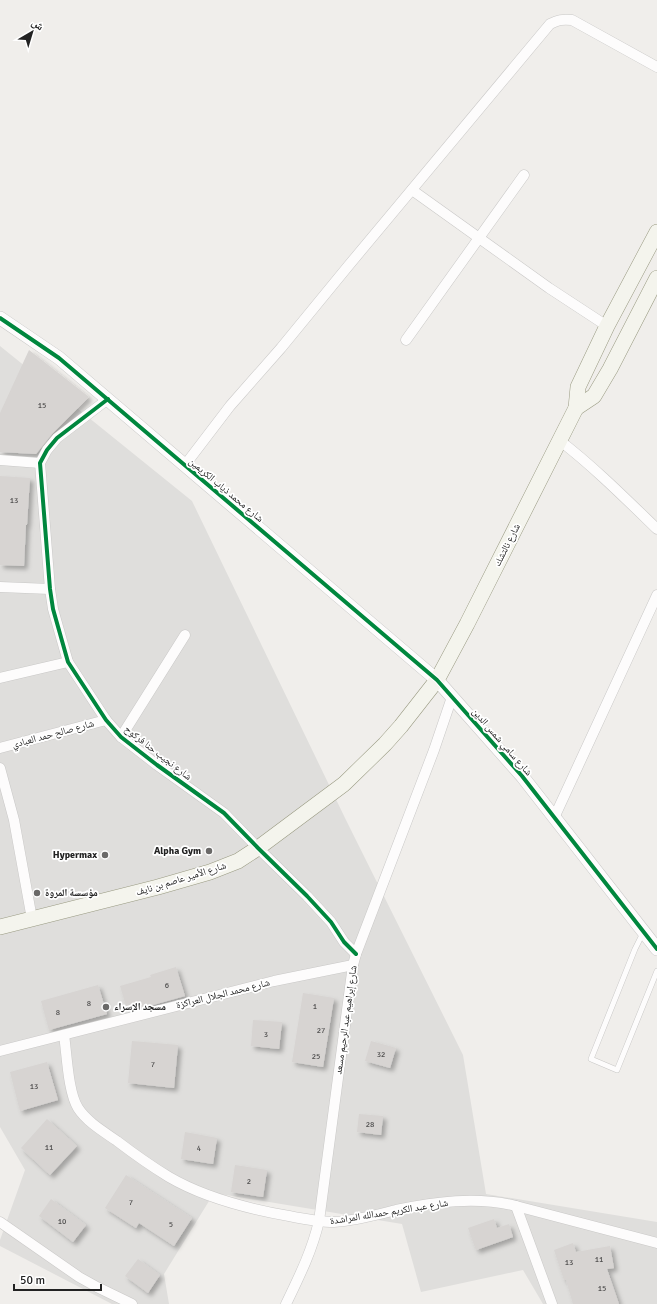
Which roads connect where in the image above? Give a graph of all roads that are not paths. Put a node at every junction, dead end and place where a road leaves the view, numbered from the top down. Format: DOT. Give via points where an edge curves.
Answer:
graph roads {
  1 [pos="657,67"];
  2 [pos="524,175"];
  3 [pos="412,190"];
  4 [pos="657,232"];
  5 [pos="478,238"];
  6 [pos="657,278"];
  7 [pos="0,318"];
  8 [pos="607,326"];
  9 [pos="406,340"];
  10 [pos="108,399"];
  11 [pos="576,408"];
  12 [pos="559,440"];
  13 [pos="0,460"];
  14 [pos="40,463"];
  15 [pos="185,465"];
  16 [pos="657,529"];
  17 [pos="0,587"];
  18 [pos="50,589"];
  19 [pos="657,596"];
  20 [pos="185,635"];
  21 [pos="68,662"];
  22 [pos="0,678"];
  23 [pos="436,680"];
  24 [pos="452,697"];
  25 [pos="106,720"];
  26 [pos="122,737"];
  27 [pos="0,748"];
  28 [pos="0,768"];
  29 [pos="554,818"];
  30 [pos="258,848"];
  31 [pos="32,919"];
  32 [pos="0,927"];
  33 [pos="644,932"];
  34 [pos="657,948"];
  35 [pos="356,954"];
  36 [pos="353,965"];
  37 [pos="657,971"];
  38 [pos="64,1035"];
  39 [pos="0,1051"];
  40 [pos="516,1206"];
  41 [pos="319,1221"];
  42 [pos="0,1222"];
  43 [pos="657,1243"];
  44 [pos="132,1304"];
  45 [pos="286,1304"];
  46 [pos="552,1304"];
  1 -- 3 [label="street" via="572,20 557,20 533,42"];
  2 -- 5 [label="street"];
  3 -- 5 [label="street"];
  3 -- 15 [label="street" via="230,406"];
  4 -- 8 [label="main road, شارع نالتشك"];
  5 -- 8 [label="street"];
  5 -- 9 [label="street"];
  6 -- 11 [label="main road, شارع نالتشك" via="594,396"];
  7 -- 10 [label="street, شارع محمد ذياب الكريمين" via="59,358"];
  8 -- 11 [label="main road, شارع نالتشك" via="578,387"];
  10 -- 14 [label="street" via="57,438"];
  10 -- 15 [label="street, شارع محمد ذياب الكريمين"];
  11 -- 12 [label="main road, شارع نالتشك"];
  12 -- 16 [label="street" via="607,479"];
  12 -- 23 [label="main road, شارع نالتشك"];
  13 -- 14 [label="street"];
  14 -- 18 [label="street, شارع نجيب حنا فركوح"];
  15 -- 23 [label="street, شارع محمد ذياب الكريمين"];
  17 -- 18 [label="street"];
  18 -- 21 [label="street, شارع نجيب حنا فركوح"];
  19 -- 29 [label="street"];
  20 -- 26 [label="street"];
  21 -- 22 [label="street"];
  21 -- 25 [label="street, شارع نجيب حنا فركوح"];
  23 -- 24 [label="street, شارع سامي شمس الدين"];
  23 -- 30 [label="main road, شارع الأمير عاصم بن نايف" via="401,726 344,784"];
  24 -- 29 [label="street, شارع سامي شمس الدين" via="522,776"];
  24 -- 35 [label="street, شارع إبراهيم عبد الرحيم مسعد"];
  25 -- 26 [label="street, شارع نجيب حنا فركوح"];
  25 -- 27 [label="street, شارع صالح حمد العبادي"];
  26 -- 30 [label="street, شارع نجيب حنا فركوح" via="224,813"];
  28 -- 31 [label="street" via="14,820"];
  29 -- 33 [label="street, شارع سامي شمس الدين"];
  30 -- 31 [label="main road, شارع الأمير عاصم بن نايف" via="238,861 210,872"];
  30 -- 35 [label="street, شارع نجيب حنا فركوح" via="307,896"];
  31 -- 32 [label="main road, شارع الأمير عاصم بن نايف"];
  33 -- 34 [label="street, شارع سامي شمس الدين"];
  33 -- 37 [label="lane" via="591,1059 617,1070"];
  35 -- 36 [label="street, شارع إبراهيم عبد الرحيم مسعد"];
  36 -- 38 [label="street, شارع محمد الجلال العراكزة" via="274,981"];
  36 -- 41 [label="street, شارع إبراهيم عبد الرحيم مسعد"];
  38 -- 39 [label="street, شارع محمد الجلال العراكزة"];
  38 -- 41 [label="street, شارع عبد الكريم حمدالله المراشدة" via="74,1102 86,1118 115,1140 169,1177 196,1190 275,1214"];
  40 -- 41 [label="street, شارع عبد الكريم حمدالله المراشدة" via="494,1201 450,1202 410,1207 343,1221"];
  40 -- 43 [label="street, شارع عبد الكريم حمدالله المراشدة"];
  40 -- 46 [label="street"];
  41 -- 45 [label="street, شارع إبراهيم عبد الرحيم مسعد" via="305,1264"];
  42 -- 44 [label="street" via="79,1277"];
}
